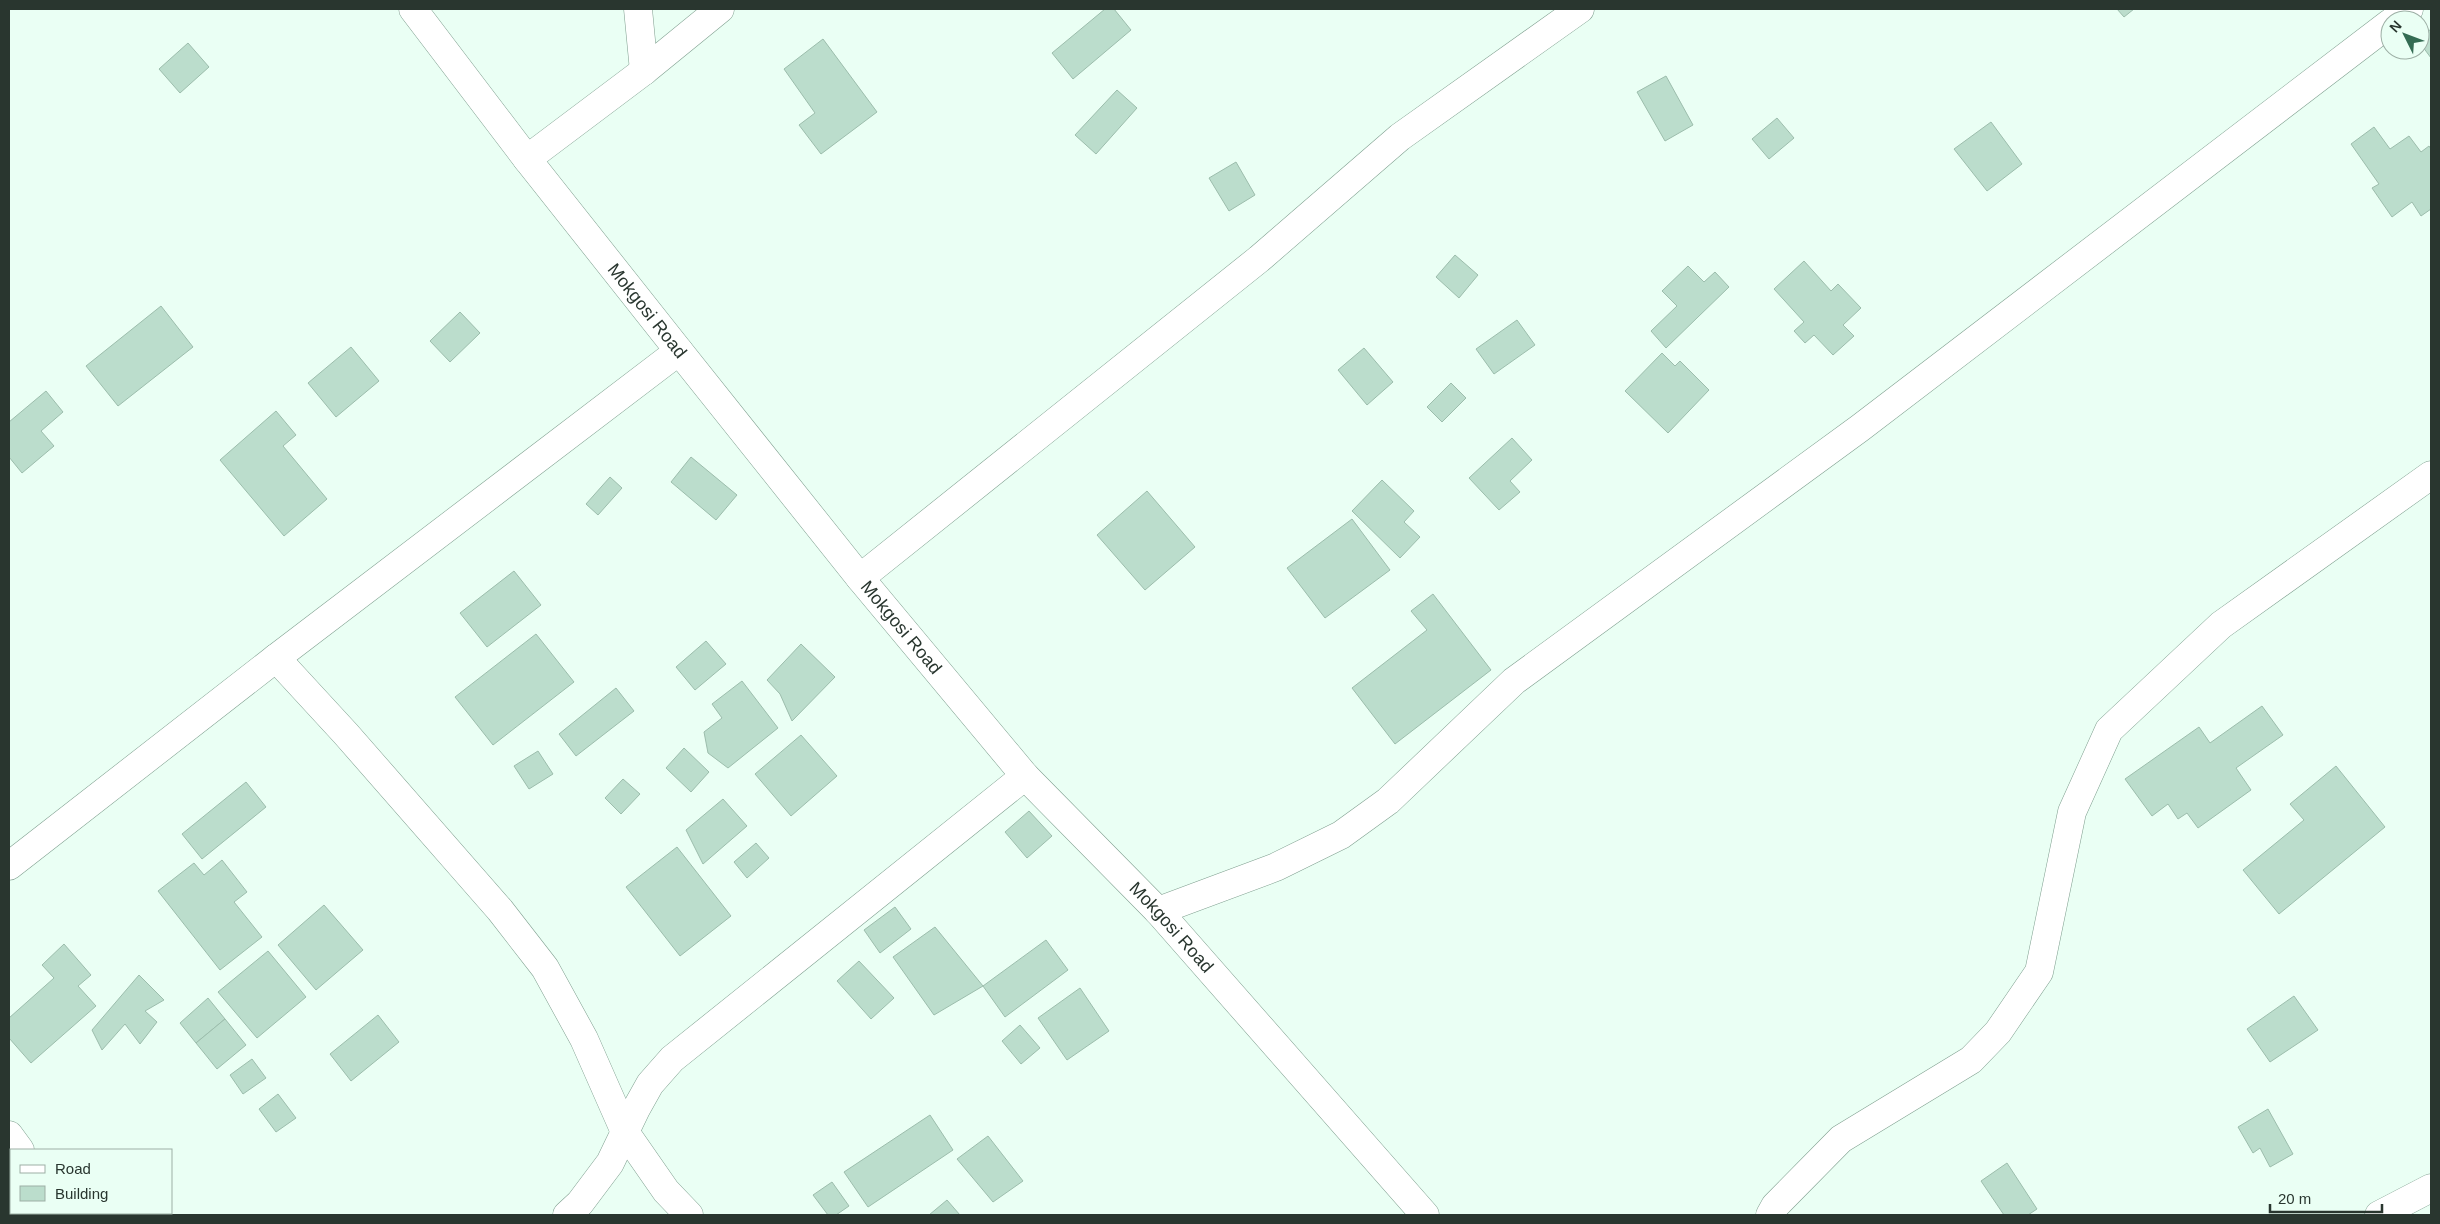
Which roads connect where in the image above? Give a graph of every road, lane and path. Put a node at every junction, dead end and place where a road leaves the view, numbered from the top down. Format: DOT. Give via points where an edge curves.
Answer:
graph roads {
  1 [pos="413,9"];
  2 [pos="638,9"];
  3 [pos="720,9"];
  4 [pos="1580,9"];
  5 [pos="2380,31"];
  6 [pos="644,70"];
  7 [pos="527,159"];
  8 [pos="678,351"];
  9 [pos="2431,475"];
  10 [pos="860,578"];
  11 [pos="276,658"];
  12 [pos="1025,776"];
  13 [pos="9,866"];
  14 [pos="1158,911"];
  15 [pos="625,1132"];
  16 [pos="9,1135"];
  17 [pos="19,1149"];
  18 [pos="2431,1188"];
  19 [pos="567,1215"];
  20 [pos="690,1215"];
  21 [pos="1425,1215"];
  22 [pos="1770,1215"];
  23 [pos="2378,1215"];
  1 -- 7 [label="street, Mokgosi Road"];
  2 -- 6 [label="street"];
  3 -- 6 [label="street"];
  4 -- 10 [label="street" via="1400,136 1258,259"];
  5 -- 14 [label="street" via="1868,422 1514,681 1388,801 1342,836 1276,867"];
  6 -- 7 [label="street"];
  7 -- 8 [label="street, Mokgosi Road"];
  8 -- 10 [label="street, Mokgosi Road"];
  8 -- 11 [label="street"];
  9 -- 22 [label="street" via="2221,625 2109,730 2072,812 2040,972 2003,1024 1971,1060 1841,1139"];
  10 -- 12 [label="street, Mokgosi Road"];
  11 -- 13 [label="street"];
  11 -- 15 [label="street" via="500,910 545,968 584,1039"];
  12 -- 14 [label="street, Mokgosi Road"];
  12 -- 15 [label="street" via="672,1059 650,1084"];
  14 -- 21 [label="street, Mokgosi Road"];
  15 -- 19 [label="street" via="610,1163"];
  15 -- 20 [label="street" via="666,1191"];
  16 -- 17 [label="street"];
  18 -- 23 [label="street"];
}
